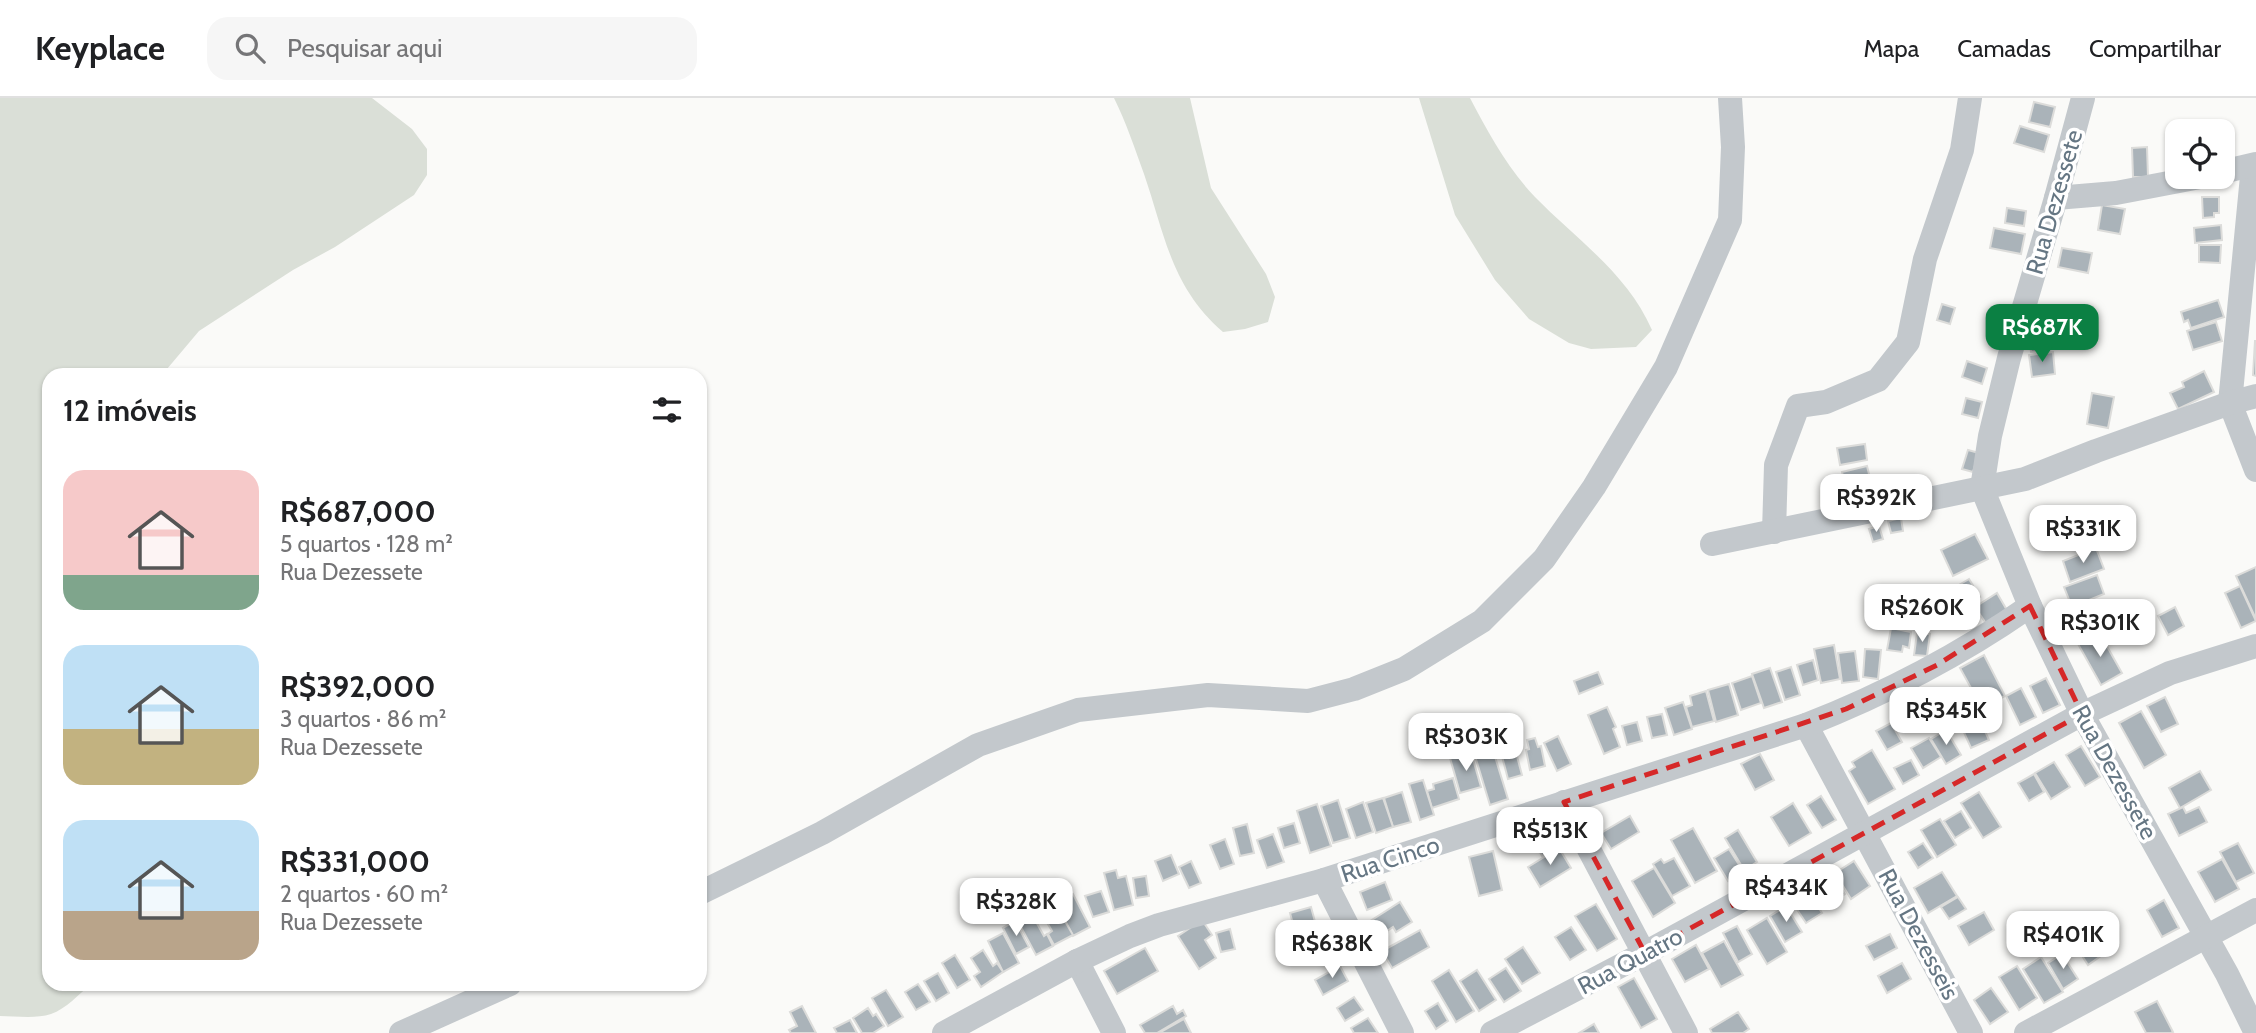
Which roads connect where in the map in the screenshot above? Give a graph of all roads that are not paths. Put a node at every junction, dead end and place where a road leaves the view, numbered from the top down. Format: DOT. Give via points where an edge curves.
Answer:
graph roads {
  1 [pos="1730,98"];
  2 [pos="1970,98"];
  3 [pos="2083,98"];
  4 [pos="2254,165"];
  5 [pos="2235,169"];
  6 [pos="2165,184"];
  7 [pos="2056,198"];
  8 [pos="2256,396"];
  9 [pos="2230,403"];
  10 [pos="2256,470"];
  11 [pos="1982,488"];
  12 [pos="1774,532"];
  13 [pos="1713,544"];
  14 [pos="2031,606"];
  15 [pos="2256,646"];
  16 [pos="2082,714"];
  17 [pos="1805,725"];
  18 [pos="1564,802"];
  19 [pos="1866,834"];
  20 [pos="1324,880"];
  21 [pos="707,889"];
  22 [pos="2256,910"];
  23 [pos="2206,936"];
  24 [pos="1645,953"];
  25 [pos="1077,961"];
  26 [pos="494,991"];
  27 [pos="401,1033"];
  28 [pos="944,1033"];
  29 [pos="1114,1033"];
  30 [pos="1402,1033"];
  31 [pos="1492,1033"];
  32 [pos="1686,1033"];
  33 [pos="1971,1033"];
  34 [pos="2026,1033"];
  35 [pos="2256,1033"];
  1 -- 21 [label="street" via="1730,220 1666,367 1594,487 1544,559 1482,621 1404,669 1308,701 1208,695 1078,710 978,745 822,833"];
  2 -- 12 [label="street" via="1962,150 1925,259 1908,342 1878,380 1826,402 1798,406 1776,465"];
  3 -- 7 [label="street, Rua Dezessete"];
  4 -- 5 [label="street"];
  4 -- 9 [label="street"];
  6 -- 7 [label="street"];
  7 -- 11 [label="street, Rua Dezessete" via="2008,358"];
  8 -- 9 [label="street"];
  9 -- 10 [label="street"];
  9 -- 11 [label="street" via="2025,479"];
  11 -- 12 [label="street"];
  11 -- 14 [label="street, Rua Dezessete"];
  12 -- 13 [label="street"];
  14 -- 16 [label="street, Rua Dezessete"];
  14 -- 17 [label="street, Rua Cinco" via="1894,687"];
  15 -- 16 [label="street, Rua Quatro" via="2170,673"];
  16 -- 19 [label="street, Rua Quatro"];
  16 -- 23 [label="street, Rua Dezessete"];
  17 -- 18 [label="street, Rua Cinco"];
  17 -- 19 [label="street, Rua Dezesseis"];
  18 -- 20 [label="street, Rua Cinco"];
  18 -- 24 [label="street"];
  19 -- 24 [label="street, Rua Quatro"];
  19 -- 33 [label="street, Rua Dezesseis"];
  20 -- 25 [label="street, Rua Cinco" via="1160,925"];
  20 -- 30 [label="street"];
  22 -- 23 [label="street"];
  23 -- 34 [label="street"];
  23 -- 35 [label="street, Rua Dezessete"];
  24 -- 31 [label="street, Rua Quatro"];
  24 -- 32 [label="street"];
  25 -- 28 [label="street, Rua Cinco"];
  25 -- 29 [label="street"];
  26 -- 27 [label="street"];
}
